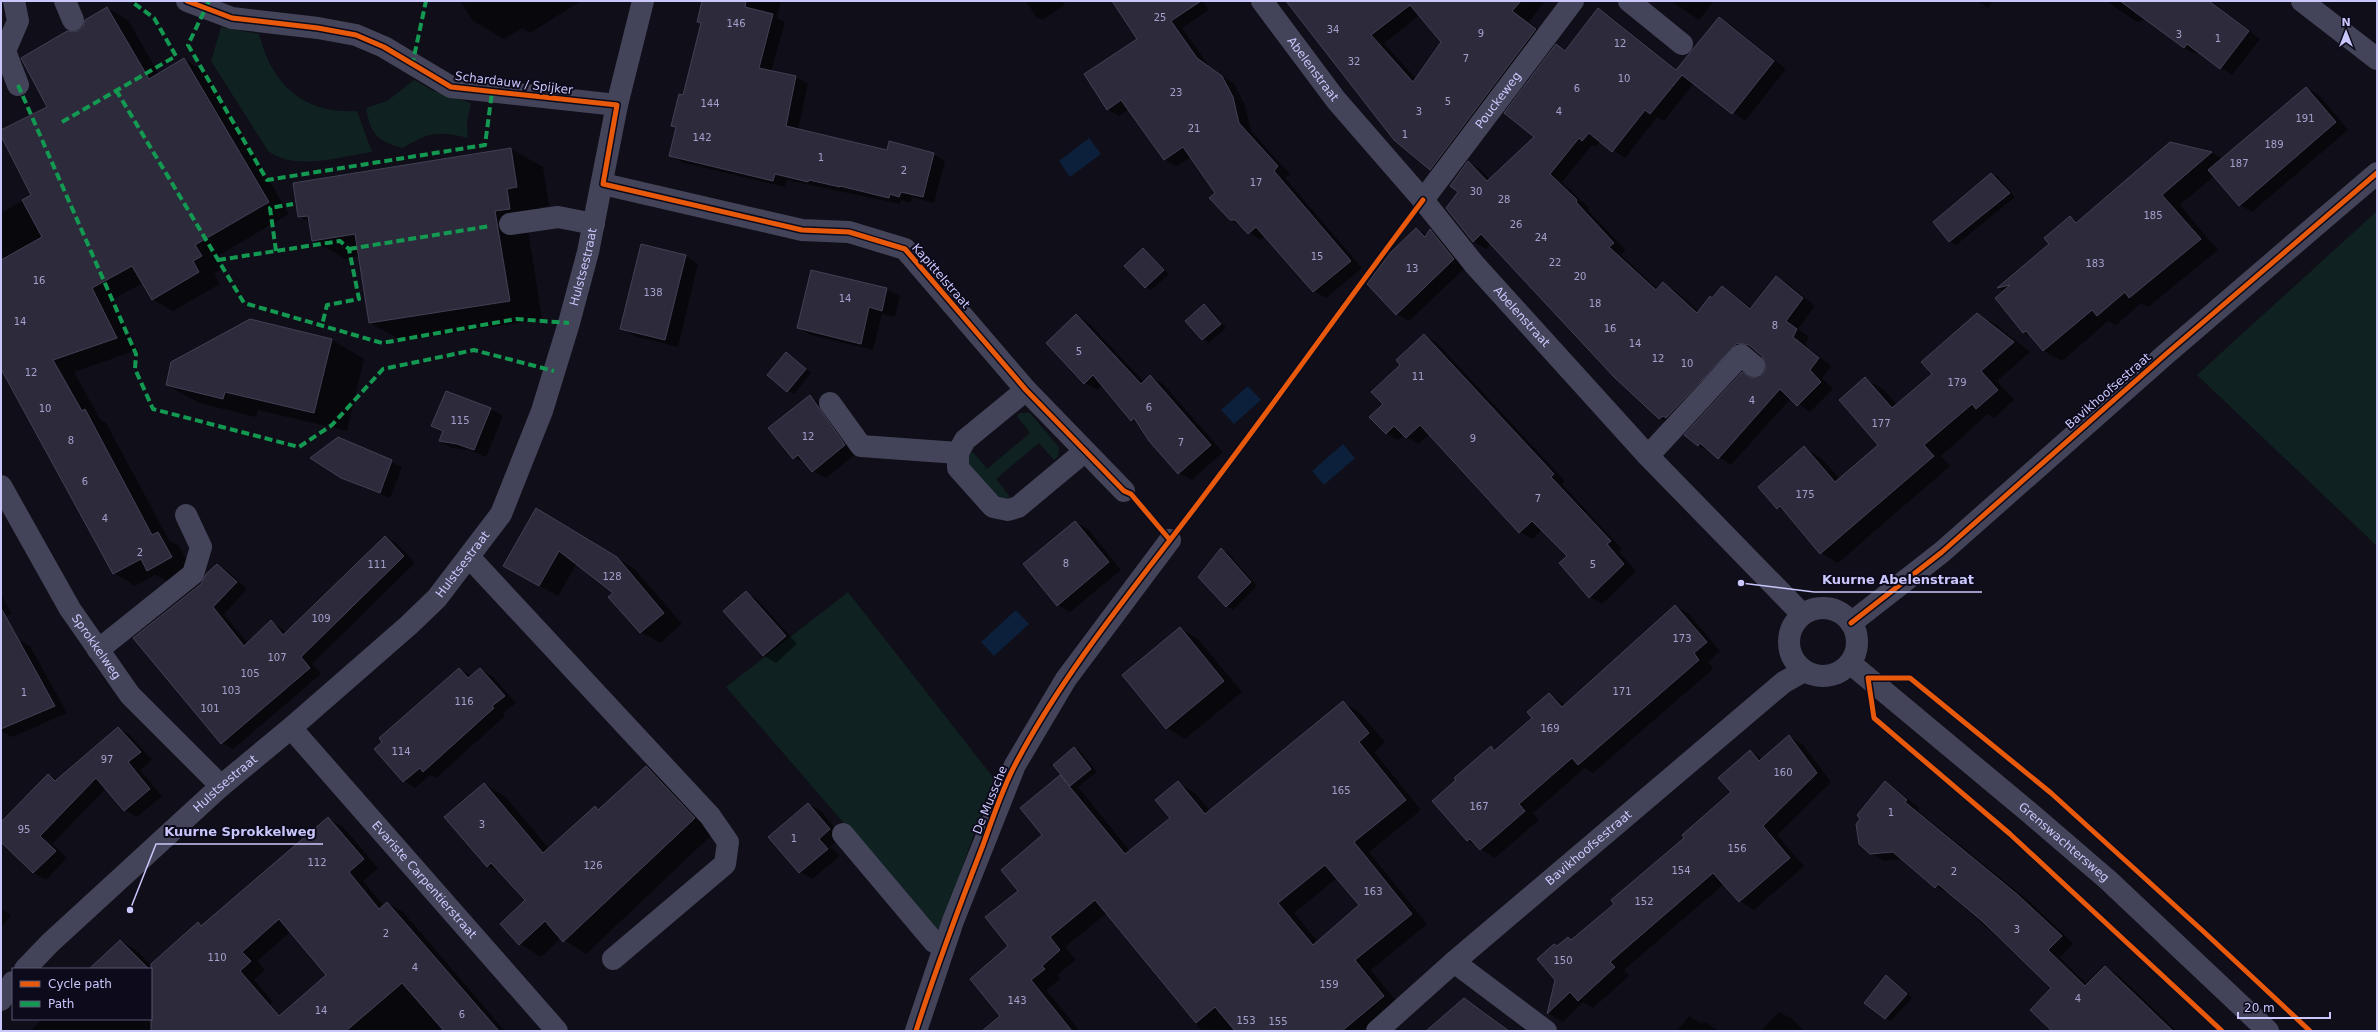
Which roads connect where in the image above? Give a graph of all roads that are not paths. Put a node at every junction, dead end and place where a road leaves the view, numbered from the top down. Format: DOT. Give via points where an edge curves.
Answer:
graph roads {
  1 [pos="14,1"];
  2 [pos="187,1"];
  3 [pos="644,1"];
  4 [pos="1262,1"];
  5 [pos="1573,1"];
  6 [pos="1629,1"];
  7 [pos="2302,1"];
  8 [pos="1682,44"];
  9 [pos="2377,59"];
  10 [pos="18,85"];
  11 [pos="618,105"];
  12 [pos="2377,173"];
  13 [pos="603,184"];
  14 [pos="1423,200"];
  15 [pos="510,224"];
  16 [pos="594,224"];
  17 [pos="1754,366"];
  18 [pos="1026,390"];
  19 [pos="830,403"];
  20 [pos="1084,452"];
  21 [pos="958,453"];
  22 [pos="1648,456"];
  23 [pos="1,486"];
  24 [pos="1124,491"];
  25 [pos="186,515"];
  26 [pos="1170,540"];
  27 [pos="470,558"];
  28 [pos="1802,614"];
  29 [pos="1851,623"];
  30 [pos="98,650"];
  31 [pos="1850,663"];
  32 [pos="1804,671"];
  33 [pos="291,728"];
  34 [pos="220,786"];
  35 [pos="843,834"];
  36 [pos="944,947"];
  37 [pos="613,959"];
  38 [pos="1454,962"];
  39 [pos="26,968"];
  40 [pos="12,984"];
  41 [pos="1,1000"];
  42 [pos="557,1031"];
  43 [pos="916,1031"];
  44 [pos="1377,1031"];
  45 [pos="1546,1031"];
  46 [pos="2268,1031"];
  1 -- 10 [label="street" via="18,21 5,50"];
  2 -- 11 [label="street, Schardauw / Spijker" via="232,18 356,35 384,48 451,87"];
  3 -- 11 [label="street, Hulstsestraat"];
  4 -- 14 [label="street, Abelenstraat" via="1336,100"];
  5 -- 14 [label="street, Pouckeweg"];
  6 -- 8 [label="street"];
  7 -- 9 [label="street"];
  11 -- 13 [label="street, Hulstsestraat"];
  12 -- 29 [label="street, Bavikhoofsestraat" via="2166,354 1942,552"];
  13 -- 16 [label="street, Hulstsestraat"];
  13 -- 18 [label="street, Kapittelstraat" via="802,230 849,232 905,249"];
  14 -- 22 [label="street, Abelenstraat" via="1474,264"];
  15 -- 16 [label="street" via="558,216"];
  16 -- 27 [label="street, Hulstsestraat" via="569,323 542,411 501,514"];
  17 -- 22 [label="street" via="1742,356"];
  18 -- 20 [label="street, Kapittelstraat"];
  18 -- 21 [label="street" via="965,440"];
  19 -- 21 [label="street" via="861,446"];
  20 -- 21 [label="street" via="1018,507 1008,510 993,507 958,468"];
  20 -- 24 [label="street, Kapittelstraat"];
  22 -- 28 [label="street, Abelenstraat"];
  23 -- 30 [label="street, Sprokkelweg" via="70,609"];
  25 -- 30 [label="street" via="201,547 193,574"];
  26 -- 36 [label="street, De Mussche" via="1066,679 1015,765"];
  27 -- 33 [label="street, Hulstsestraat" via="437,598 409,625"];
  27 -- 37 [label="street" via="710,816 728,842 725,864"];
  28 -- 29 [label="street" via="1815,609 1829,608 1841,613"];
  28 -- 32 [label="street" via="1795,623 1789,643 1791,654"];
  29 -- 31 [label="street" via="1857,636 1856,651"];
  30 -- 34 [label="street, Sprokkelweg" via="130,695"];
  31 -- 32 [label="street" via="1840,672 1828,676"];
  31 -- 46 [label="street, Grenswachtersweg" via="2108,880"];
  32 -- 38 [label="street, Bavikhoofsestraat" via="1784,682"];
  33 -- 34 [label="street, Hulstsestraat"];
  33 -- 42 [label="street, Evariste Carpentierstraat"];
  34 -- 39 [label="street, Hulstsestraat"];
  35 -- 36 [label="street" via="934,942"];
  36 -- 43 [label="street, De Mussche"];
  38 -- 44 [label="street, Bavikhoofsestraat"];
  38 -- 45 [label="street"];
  40 -- 41 [label="street"];
}
